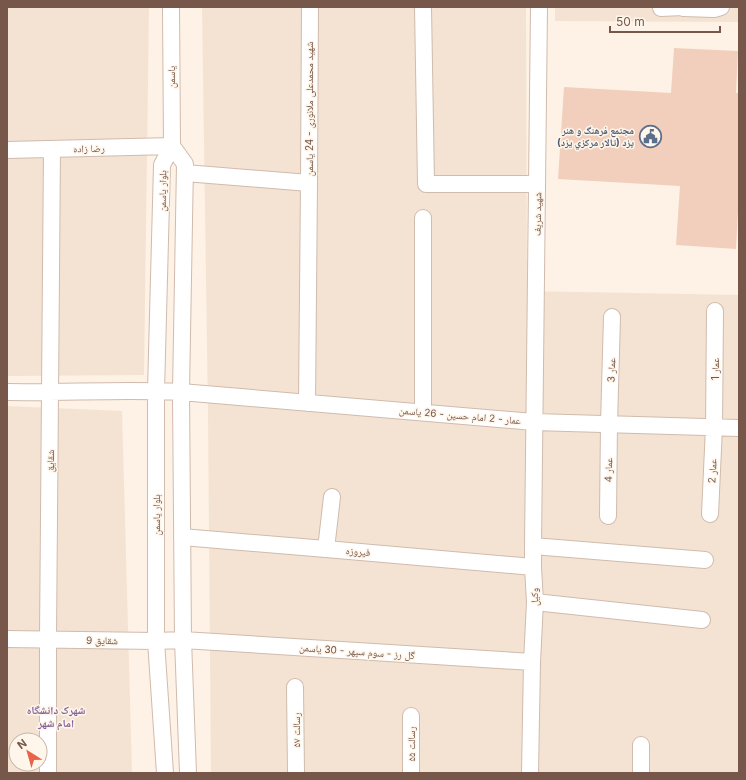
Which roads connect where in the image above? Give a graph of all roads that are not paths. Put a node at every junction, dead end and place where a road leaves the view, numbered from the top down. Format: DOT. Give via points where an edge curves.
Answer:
graph roads {
  1 [pos="171,7"];
  2 [pos="310,7"];
  3 [pos="423,7"];
  4 [pos="539,7"];
  5 [pos="657,7"];
  6 [pos="683,7"];
  7 [pos="721,7"];
  8 [pos="172,146"];
  9 [pos="52,149"];
  10 [pos="7,150"];
  11 [pos="185,173"];
  12 [pos="309,183"];
  13 [pos="537,184"];
  14 [pos="423,218"];
  15 [pos="715,311"];
  16 [pos="612,317"];
  17 [pos="156,391"];
  18 [pos="7,392"];
  19 [pos="181,392"];
  20 [pos="50,393"];
  21 [pos="307,402"];
  22 [pos="423,412"];
  23 [pos="534,422"];
  24 [pos="609,424"];
  25 [pos="714,427"];
  26 [pos="739,428"];
  27 [pos="332,497"];
  28 [pos="710,514"];
  29 [pos="608,516"];
  30 [pos="182,537"];
  31 [pos="533,546"];
  32 [pos="326,549"];
  33 [pos="705,560"];
  34 [pos="533,567"];
  35 [pos="535,602"];
  36 [pos="702,620"];
  37 [pos="7,639"];
  38 [pos="48,640"];
  39 [pos="183,640"];
  40 [pos="156,641"];
  41 [pos="532,662"];
  42 [pos="295,687"];
  43 [pos="411,716"];
  44 [pos="641,745"];
  45 [pos="48,773"];
  46 [pos="165,773"];
  47 [pos="188,773"];
  48 [pos="296,773"];
  49 [pos="411,773"];
  50 [pos="530,773"];
  51 [pos="641,773"];
  1 -- 8 [label="street, یاسمن"];
  2 -- 12 [label="street, شهید محمدعلی ملانوری - 24 یاسمن"];
  3 -- 13 [label="street" via="426,184"];
  4 -- 13 [label="street, شهید شریف"];
  5 -- 6 [label="street"];
  6 -- 7 [label="street"];
  8 -- 9 [label="street, رضا زاده"];
  8 -- 11 [label="street" via="185,164"];
  8 -- 17 [label="street, بلوار یاسمن" via="162,165"];
  9 -- 10 [label="street, رضا زاده"];
  9 -- 20 [label="street, شقایق"];
  11 -- 12 [label="street, شهید محمدعلی ملانوری - 24 یاسمن"];
  11 -- 19 [label="street"];
  12 -- 21 [label="street"];
  13 -- 23 [label="street, شهید شریف"];
  14 -- 22 [label="street"];
  15 -- 25 [label="street, عمار 1"];
  16 -- 24 [label="street, عمار 3"];
  17 -- 19 [label="street, عمار - 2 امام حسین - 26 یاسمن"];
  17 -- 20 [label="street, عمار - 2 امام حسین - 26 یاسمن"];
  17 -- 40 [label="street, بلوار یاسمن"];
  18 -- 20 [label="street, عمار - 2 امام حسین - 26 یاسمن"];
  19 -- 21 [label="street, عمار - 2 امام حسین - 26 یاسمن"];
  19 -- 30 [label="street"];
  20 -- 38 [label="street, شقایق"];
  21 -- 22 [label="street, عمار - 2 امام حسین - 26 یاسمن"];
  22 -- 23 [label="street, عمار - 2 امام حسین - 26 یاسمن"];
  23 -- 24 [label="street, عمار - 2 امام حسین - 26 یاسمن"];
  23 -- 31 [label="street, وکیل"];
  24 -- 25 [label="street, عمار - 2 امام حسین - 26 یاسمن"];
  24 -- 29 [label="street, عمار 4"];
  25 -- 26 [label="street, عمار - 2 امام حسین - 26 یاسمن"];
  25 -- 28 [label="street, عمار 2"];
  27 -- 32 [label="street"];
  30 -- 32 [label="street, فیروزه"];
  30 -- 39 [label="street"];
  31 -- 33 [label="street"];
  31 -- 34 [label="street, وکیل"];
  32 -- 34 [label="street, فیروزه"];
  34 -- 35 [label="street, وکیل"];
  35 -- 36 [label="street"];
  35 -- 41 [label="street, وکیل"];
  37 -- 38 [label="street, شقایق 9"];
  38 -- 40 [label="street, شقایق 9"];
  38 -- 45 [label="street, شقایق"];
  39 -- 40 [label="street, شقایق 9"];
  39 -- 41 [label="street, گل رز - سوم سپهر - 30 یاسمن"];
  39 -- 47 [label="street"];
  40 -- 46 [label="street, بلوار یاسمن"];
  41 -- 50 [label="street, وکیل"];
  42 -- 48 [label="street, رسالت ۵۷"];
  43 -- 49 [label="street, رسالت ۵۵"];
  44 -- 51 [label="street"];
}
